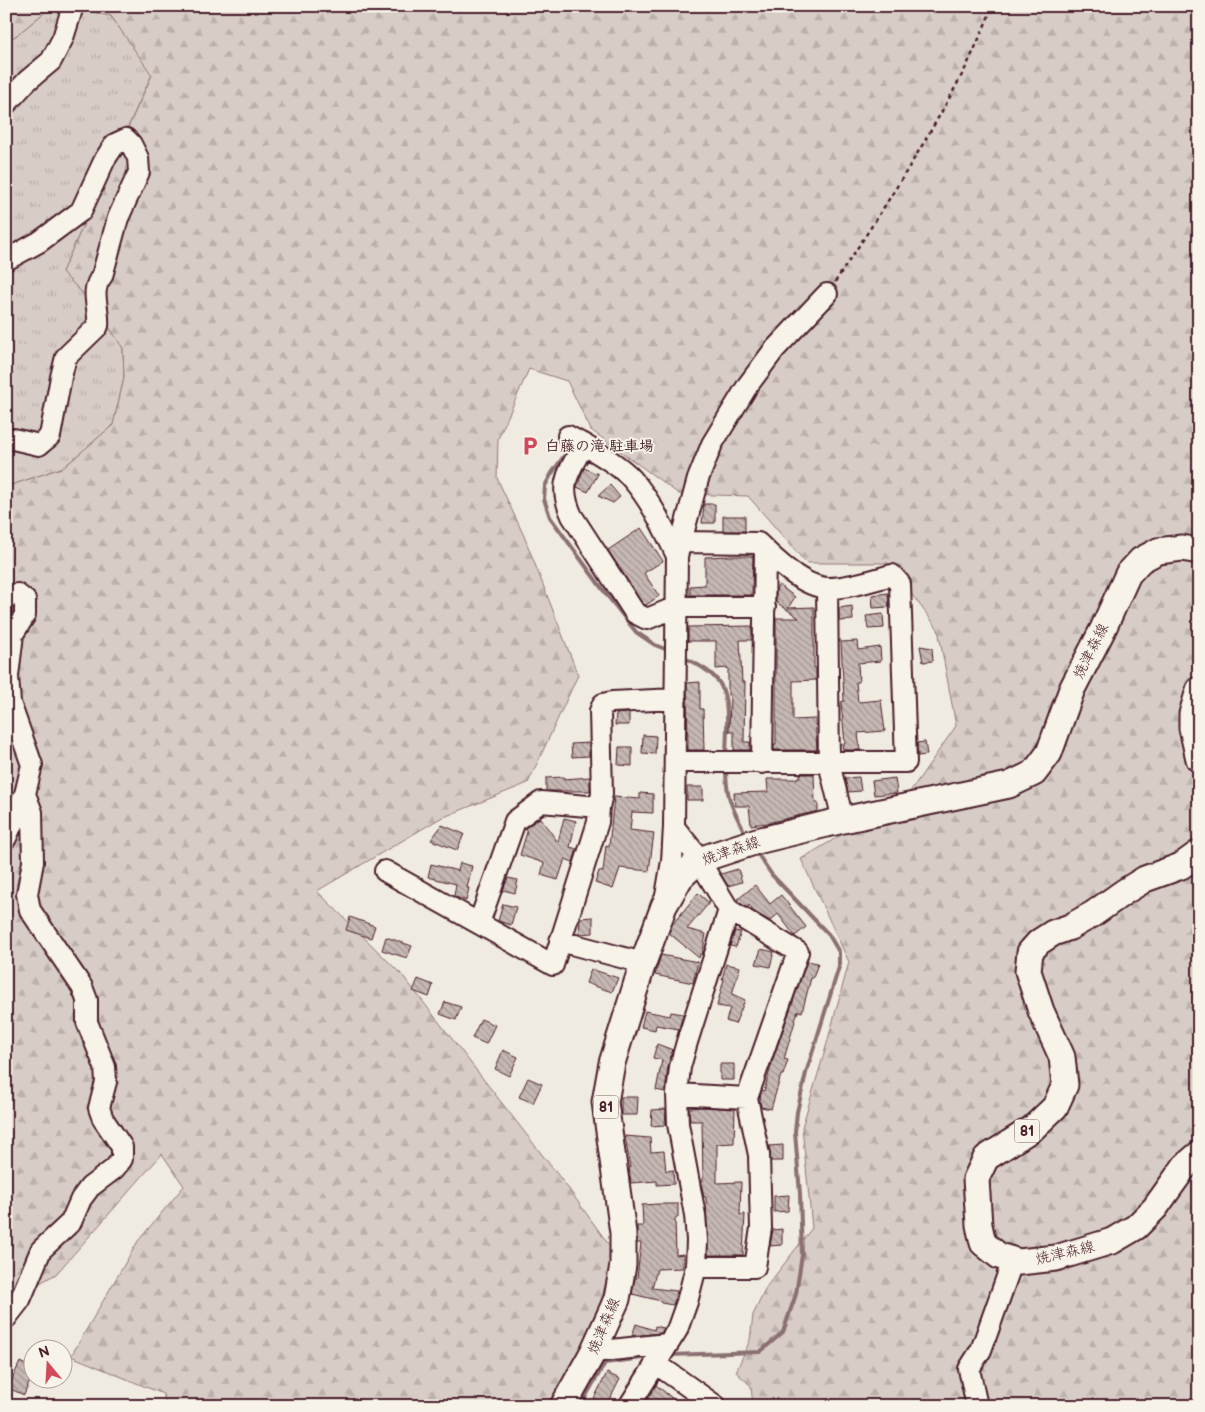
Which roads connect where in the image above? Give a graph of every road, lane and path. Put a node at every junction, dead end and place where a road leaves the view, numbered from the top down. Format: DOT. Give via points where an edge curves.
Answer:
graph roads {
  1 [pos="73,6"];
  2 [pos="993,6"];
  3 [pos="6,104"];
  4 [pos="6,260"];
  5 [pos="827,294"];
  6 [pos="6,439"];
  7 [pos="679,549"];
  8 [pos="765,550"];
  9 [pos="1199,551"];
  10 [pos="827,588"];
  11 [pos="6,597"];
  12 [pos="676,607"];
  13 [pos="765,607"];
  14 [pos="1199,690"];
  15 [pos="676,699"];
  16 [pos="1199,760"];
  17 [pos="676,762"];
  18 [pos="829,762"];
  19 [pos="762,763"];
  20 [pos="25,794"];
  21 [pos="599,807"];
  22 [pos="843,820"];
  23 [pos="674,827"];
  24 [pos="6,838"];
  25 [pos="1199,853"];
  26 [pos="699,860"];
  27 [pos="385,871"];
  28 [pos="664,906"];
  29 [pos="729,910"];
  30 [pos="479,923"];
  31 [pos="560,941"];
  32 [pos="643,963"];
  33 [pos="677,1094"];
  34 [pos="747,1098"];
  35 [pos="1199,1154"];
  36 [pos="1013,1260"];
  37 [pos="696,1267"];
  38 [pos="6,1318"];
  39 [pos="667,1344"];
  40 [pos="594,1352"];
  41 [pos="655,1363"];
  42 [pos="563,1406"];
  43 [pos="629,1406"];
  44 [pos="716,1406"];
  45 [pos="977,1406"];
  1 -- 3 [label="street" via="63,38 51,61"];
  2 -- 5 [label="path" via="965,68 926,139"];
  4 -- 6 [label="street" via="39,242 81,211 114,144 126,139 131,144 138,158 139,172 118,218 94,293 98,326 66,357 50,436 39,445"];
  5 -- 7 [label="street" via="774,350 712,444 698,479"];
  7 -- 8 [label="street" via="758,543"];
  7 -- 12 [label="street"];
  7 -- 12 [label="street" via="649,500 631,478 576,440 565,479 566,499 572,516 636,613 647,619"];
  8 -- 10 [label="street" via="798,577"];
  8 -- 13 [label="street"];
  9 -- 22 [label="main road, 焼津森線 / 81" via="1182,548 1158,552 1141,560 1128,574 1072,689 1049,753 1034,773 1009,786"];
  10 -- 18 [label="street"];
  10 -- 18 [label="street" via="892,575 900,584 906,762"];
  11 -- 20 [label="street" via="17,594 25,600 25,614 13,634 8,676 10,703 32,765"];
  12 -- 13 [label="street"];
  12 -- 15 [label="street"];
  13 -- 19 [label="street"];
  14 -- 16 [label="main road" via="1192,714"];
  15 -- 17 [label="street"];
  15 -- 21 [label="street" via="603,704 600,711 602,794"];
  17 -- 19 [label="street"];
  17 -- 23 [label="street"];
  18 -- 19 [label="street"];
  18 -- 22 [label="street"];
  20 -- 24 [label="street"];
  20 -- 38 [label="street" via="32,812 33,862 27,894 30,910 82,987 87,1000 87,1022 104,1067 106,1082 99,1108 122,1147 122,1160 90,1187 71,1222 41,1250 20,1300"];
  21 -- 30 [label="street" via="541,802 515,821"];
  21 -- 31 [label="street" via="598,822"];
  22 -- 26 [label="main road, 焼津森線 / 81"];
  23 -- 26 [label="street"];
  23 -- 28 [label="street"];
  25 -- 36 [label="main road, 焼津森線 / 81" via="1181,866 1145,879 1094,914 1053,933 1030,952 1028,971 1062,1057 1065,1085 1055,1107 1032,1128 986,1158 976,1178 983,1243 999,1256"];
  26 -- 28 [label="main road, 焼津森線 / 81" via="680,878"];
  26 -- 29 [label="street"];
  27 -- 30 [label="street"];
  28 -- 32 [label="main road, 焼津森線 / 81"];
  29 -- 33 [label="street" via="687,1042"];
  29 -- 34 [label="street" via="798,952"];
  30 -- 31 [label="street" via="553,965"];
  31 -- 32 [label="street"];
  32 -- 40 [label="main road, 焼津森線 / 81" via="612,1063 605,1102 624,1233 623,1264 617,1299"];
  33 -- 34 [label="street"];
  33 -- 37 [label="street" via="678,1124 696,1215"];
  34 -- 37 [label="street" via="759,1155 761,1228 755,1267"];
  35 -- 36 [label="main road, 焼津森線 / 81" via="1185,1166 1155,1208 1136,1227 1112,1241 1056,1258"];
  36 -- 45 [label="street" via="981,1350 969,1369"];
  37 -- 39 [label="street" via="677,1330"];
  39 -- 40 [label="street"];
  39 -- 41 [label="street"];
  40 -- 42 [label="main road, 焼津森線 / 81"];
  41 -- 43 [label="street"];
  41 -- 44 [label="street"];
}
